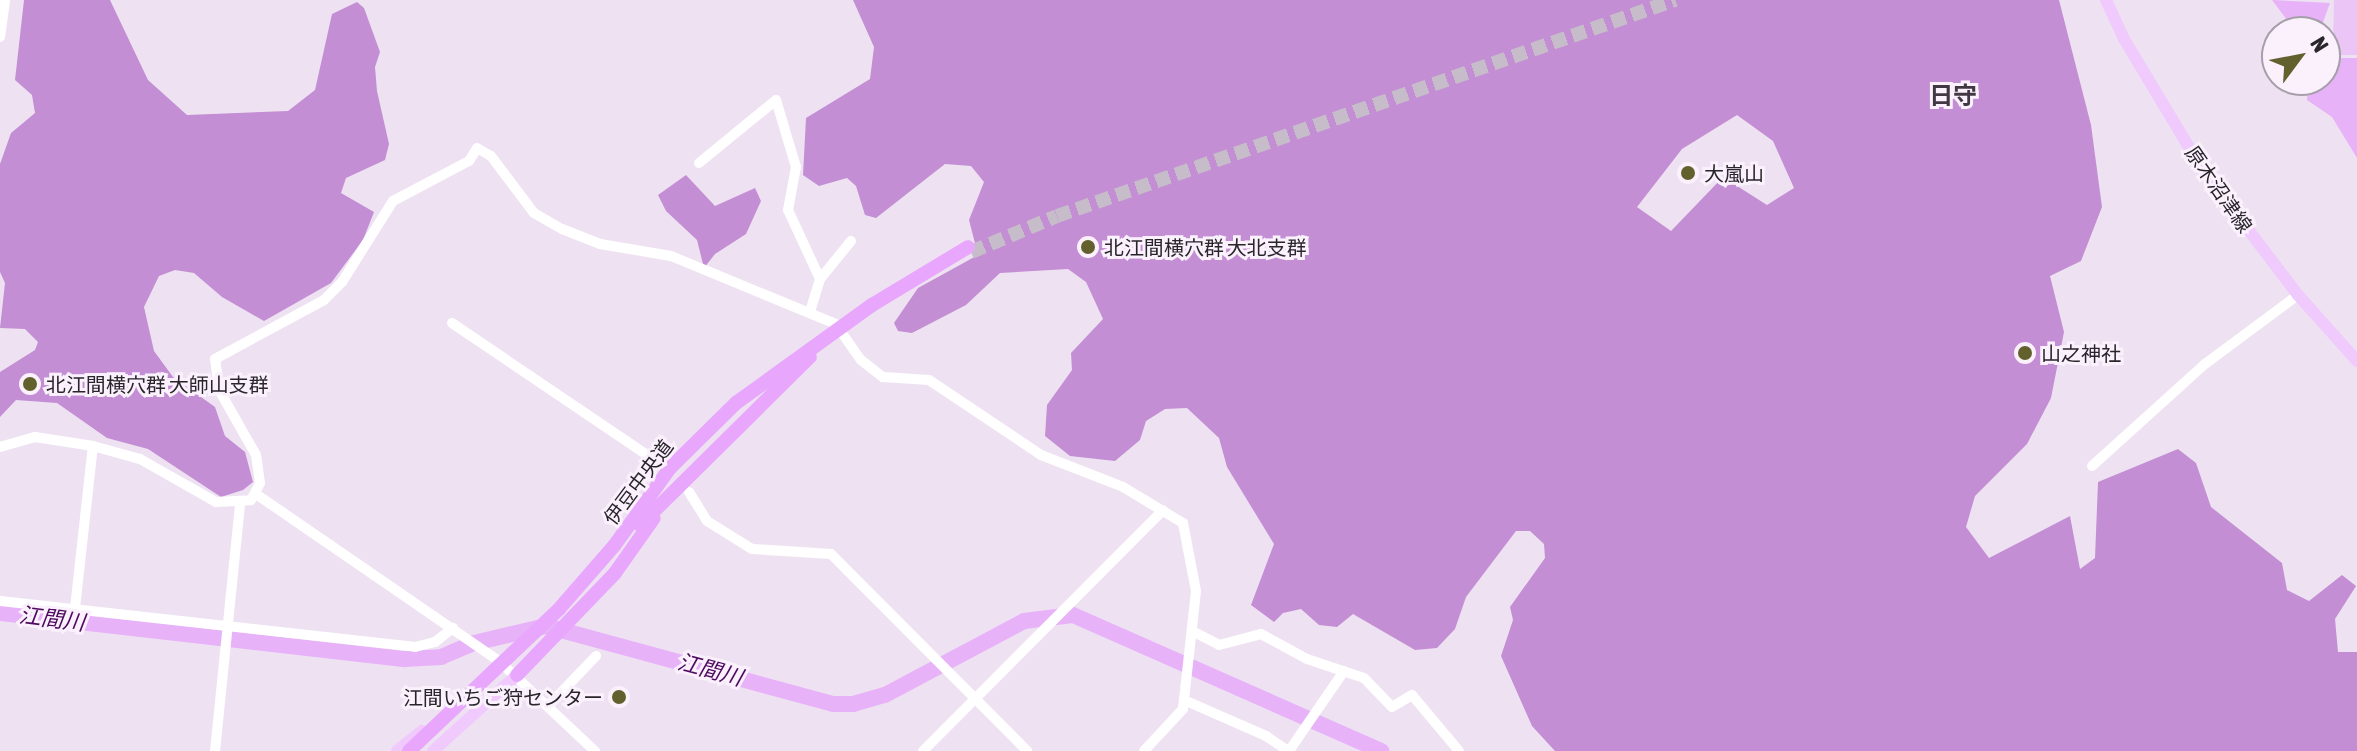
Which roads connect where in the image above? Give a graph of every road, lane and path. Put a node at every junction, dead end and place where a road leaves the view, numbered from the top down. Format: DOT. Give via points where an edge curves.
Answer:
graph roads {
  1 [pos="5,0"];
  2 [pos="2106,0"];
  3 [pos="0,37"];
  4 [pos="699,163"];
  5 [pos="851,241"];
  6 [pos="820,279"];
  7 [pos="2298,295"];
  8 [pos="810,311"];
  9 [pos="452,323"];
  10 [pos="836,324"];
  11 [pos="844,336"];
  12 [pos="2357,361"];
  13 [pos="93,446"];
  14 [pos="0,447"];
  15 [pos="660,464"];
  16 [pos="2092,466"];
  17 [pos="689,492"];
  18 [pos="256,494"];
  19 [pos="240,504"];
  20 [pos="1163,510"];
  21 [pos="0,601"];
  22 [pos="75,608"];
  23 [pos="559,613"];
  24 [pos="229,629"];
  25 [pos="458,631"];
  26 [pos="1192,631"];
  27 [pos="596,656"];
  28 [pos="499,661"];
  29 [pos="1344,671"];
  30 [pos="517,675"];
  31 [pos="494,680"];
  32 [pos="975,699"];
  33 [pos="1184,700"];
  34 [pos="549,705"];
  35 [pos="215,751"];
  36 [pos="397,751"];
  37 [pos="409,751"];
  38 [pos="418,751"];
  39 [pos="433,751"];
  40 [pos="595,751"];
  41 [pos="923,751"];
  42 [pos="1027,751"];
  43 [pos="1144,751"];
  44 [pos="1288,751"];
  45 [pos="1459,751"];
  1 -- 3 [label="street"];
  2 -- 7 [label="main road, 原木沼津線" via="2202,169"];
  4 -- 6 [label="street" via="776,100 796,167 788,210"];
  5 -- 6 [label="street"];
  6 -- 8 [label="street"];
  7 -- 12 [label="main road, 原木沼津線"];
  7 -- 16 [label="street" via="2205,364"];
  8 -- 10 [label="street"];
  8 -- 18 [label="street" via="708,275 671,256 600,244 562,229 534,213 491,156 477,148 469,161 393,201 342,282 324,300 215,359 219,390 252,442 260,472"];
  9 -- 15 [label="street"];
  11 -- 20 [label="street" via="861,360 883,377 929,380 1041,455"];
  13 -- 14 [label="street" via="35,437"];
  13 -- 19 [label="street" via="140,459 200,496"];
  13 -- 22 [label="street"];
  17 -- 32 [label="street" via="707,521 752,549 831,554"];
  18 -- 19 [label="street"];
  18 -- 25 [label="street"];
  19 -- 24 [label="street"];
  20 -- 26 [label="street" via="1186,529 1196,591"];
  20 -- 32 [label="street"];
  21 -- 22 [label="street"];
  22 -- 24 [label="street"];
  23 -- 23 [label="highway, 伊豆中央道" via="677,460 736,403 872,305 969,250 831,339 670,494 629,557"];
  23 -- 28 [label="highway"];
  23 -- 30 [label="highway" via="538,652"];
  23 -- 31 [label="highway"];
  24 -- 25 [label="street" via="415,647"];
  24 -- 35 [label="street"];
  25 -- 28 [label="street"];
  26 -- 29 [label="street" via="1219,645 1259,634"];
  26 -- 33 [label="street"];
  27 -- 34 [label="street"];
  28 -- 30 [label="street"];
  28 -- 36 [label="main road"];
  29 -- 44 [label="street"];
  29 -- 45 [label="street" via="1367,680 1392,707 1409,695 1415,697"];
  30 -- 34 [label="street"];
  30 -- 39 [label="main road"];
  31 -- 37 [label="highway"];
  31 -- 38 [label="highway"];
  32 -- 41 [label="street"];
  32 -- 42 [label="street"];
  33 -- 43 [label="street" via="1179,716"];
  33 -- 44 [label="street"];
  34 -- 40 [label="street"];
}
